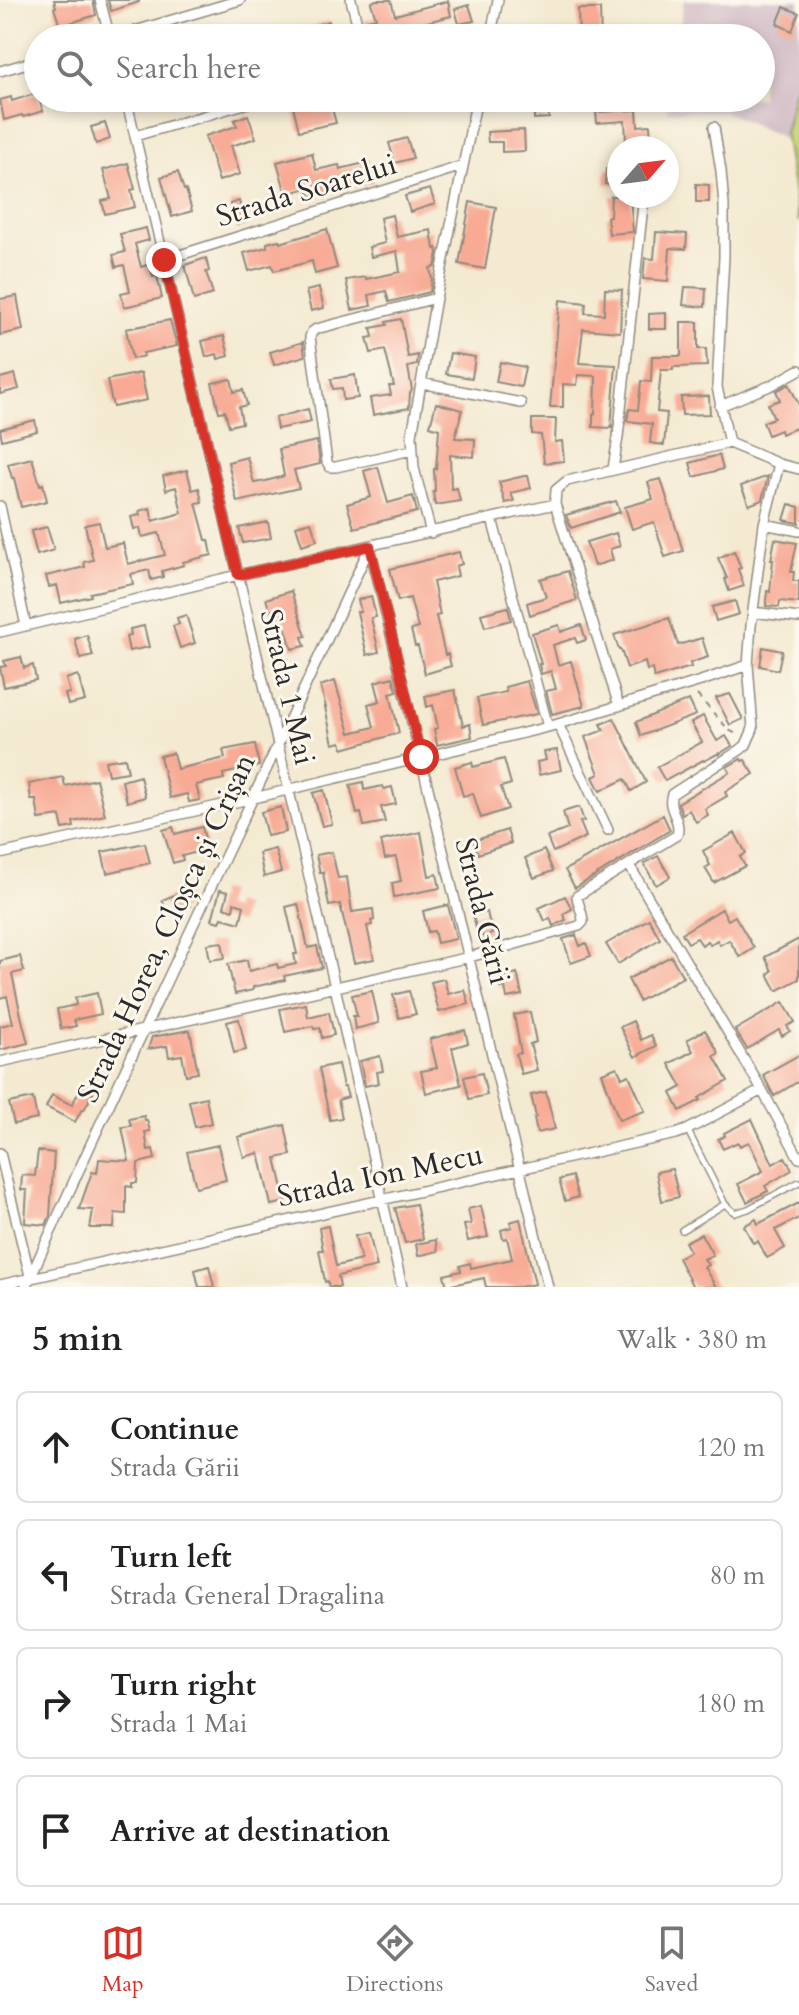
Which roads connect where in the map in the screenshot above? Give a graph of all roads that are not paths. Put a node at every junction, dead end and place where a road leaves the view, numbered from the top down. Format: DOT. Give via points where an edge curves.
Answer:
graph roads {
  1 [pos="100,0"];
  2 [pos="240,0"];
  3 [pos="351,0"];
  4 [pos="498,0"];
  5 [pos="106,24"];
  6 [pos="158,24"];
  7 [pos="357,24"];
  8 [pos="493,24"];
  9 [pos="24,64"];
  10 [pos="0,71"];
  11 [pos="129,112"];
  12 [pos="217,112"];
  13 [pos="474,112"];
  14 [pos="714,127"];
  15 [pos="135,136"];
  16 [pos="462,166"];
  17 [pos="643,208"];
  18 [pos="164,260"];
  19 [pos="436,298"];
  20 [pos="799,370"];
  21 [pos="421,383"];
  22 [pos="521,403"];
  23 [pos="720,406"];
  24 [pos="729,443"];
  25 [pos="412,450"];
  26 [pos="779,464"];
  27 [pos="613,469"];
  28 [pos="799,469"];
  29 [pos="555,504"];
  30 [pos="0,506"];
  31 [pos="492,519"];
  32 [pos="764,524"];
  33 [pos="799,531"];
  34 [pos="431,533"];
  35 [pos="370,546"];
  36 [pos="238,575"];
  37 [pos="753,612"];
  38 [pos="799,618"];
  39 [pos="26,626"];
  40 [pos="0,632"];
  41 [pos="748,665"];
  42 [pos="619,706"];
  43 [pos="553,726"];
  44 [pos="278,748"];
  45 [pos="421,757"];
  46 [pos="287,789"];
  47 [pos="254,798"];
  48 [pos="608,830"];
  49 [pos="0,854"];
  50 [pos="629,865"];
  51 [pos="470,957"];
  52 [pos="335,987"];
  53 [pos="142,1030"];
  54 [pos="0,1062"];
  55 [pos="762,1090"];
  56 [pos="687,1130"];
  57 [pos="0,1153"];
  58 [pos="799,1158"];
  59 [pos="520,1169"];
  60 [pos="799,1182"];
  61 [pos="382,1199"];
  62 [pos="725,1204"];
  63 [pos="682,1230"];
  64 [pos="29,1284"];
  65 [pos="0,1285"];
  66 [pos="402,1287"];
  67 [pos="548,1287"];
  1 -- 5 [label="street"];
  2 -- 6 [label="street"];
  3 -- 7 [label="street"];
  4 -- 8 [label="street"];
  9 -- 10 [label="street"];
  11 -- 15 [label="street, Strada 1 Mai"];
  12 -- 15 [label="street"];
  13 -- 16 [label="street"];
  14 -- 23 [label="street" via="724,205"];
  15 -- 18 [label="street, Strada 1 Mai"];
  16 -- 18 [label="street, Strada Soarelui"];
  16 -- 19 [label="street"];
  17 -- 27 [label="street"];
  18 -- 36 [label="street, Strada 1 Mai"];
  19 -- 21 [label="street"];
  19 -- 25 [label="street" via="316,329 310,337 330,467"];
  20 -- 23 [label="street"];
  21 -- 22 [label="street"];
  21 -- 25 [label="street"];
  23 -- 24 [label="street"];
  24 -- 26 [label="street"];
  24 -- 27 [label="street"];
  25 -- 34 [label="street"];
  26 -- 28 [label="street"];
  26 -- 32 [label="street"];
  27 -- 29 [label="street" via="560,485"];
  29 -- 31 [label="street"];
  29 -- 42 [label="street"];
  30 -- 39 [label="street"];
  31 -- 34 [label="street"];
  31 -- 43 [label="street"];
  32 -- 33 [label="street"];
  32 -- 37 [label="street"];
  34 -- 35 [label="street"];
  35 -- 36 [label="street"];
  35 -- 44 [label="street, Strada Horea, Cloșca și Crișan"];
  35 -- 45 [label="street, Strada Gării"];
  36 -- 39 [label="street"];
  36 -- 44 [label="street, Strada 1 Mai"];
  37 -- 38 [label="street"];
  37 -- 41 [label="street"];
  39 -- 40 [label="street"];
  41 -- 42 [label="street"];
  41 -- 50 [label="street" via="753,729 749,741 672,794 677,835"];
  42 -- 43 [label="street"];
  43 -- 45 [label="street"];
  43 -- 48 [label="street"];
  44 -- 46 [label="street, Strada 1 Mai"];
  44 -- 47 [label="street, Strada Horea, Cloșca și Crișan"];
  45 -- 46 [label="street"];
  45 -- 51 [label="street, Strada Gării"];
  46 -- 47 [label="street"];
  46 -- 52 [label="street, Strada 1 Mai"];
  47 -- 49 [label="street"];
  47 -- 53 [label="street, Strada Horea, Cloșca și Crișan"];
  50 -- 51 [label="street" via="577,896 583,915 579,926"];
  50 -- 55 [label="street"];
  51 -- 52 [label="street"];
  51 -- 59 [label="street, Strada Gării"];
  52 -- 53 [label="street"];
  52 -- 61 [label="street, Strada 1 Mai"];
  53 -- 54 [label="street"];
  53 -- 64 [label="street, Strada Horea, Cloșca și Crișan"];
  55 -- 56 [label="street, Strada Ion Mecu"];
  55 -- 58 [label="street"];
  56 -- 59 [label="street, Strada Ion Mecu"];
  56 -- 62 [label="lane"];
  57 -- 64 [label="street"];
  59 -- 61 [label="street, Strada Ion Mecu"];
  59 -- 67 [label="street, Strada Gării"];
  60 -- 62 [label="lane" via="735,1213"];
  61 -- 64 [label="street, Strada Ion Mecu"];
  61 -- 66 [label="street, Strada 1 Mai"];
  62 -- 63 [label="lane"];
  64 -- 65 [label="street, Strada Ion Mecu"];
}
